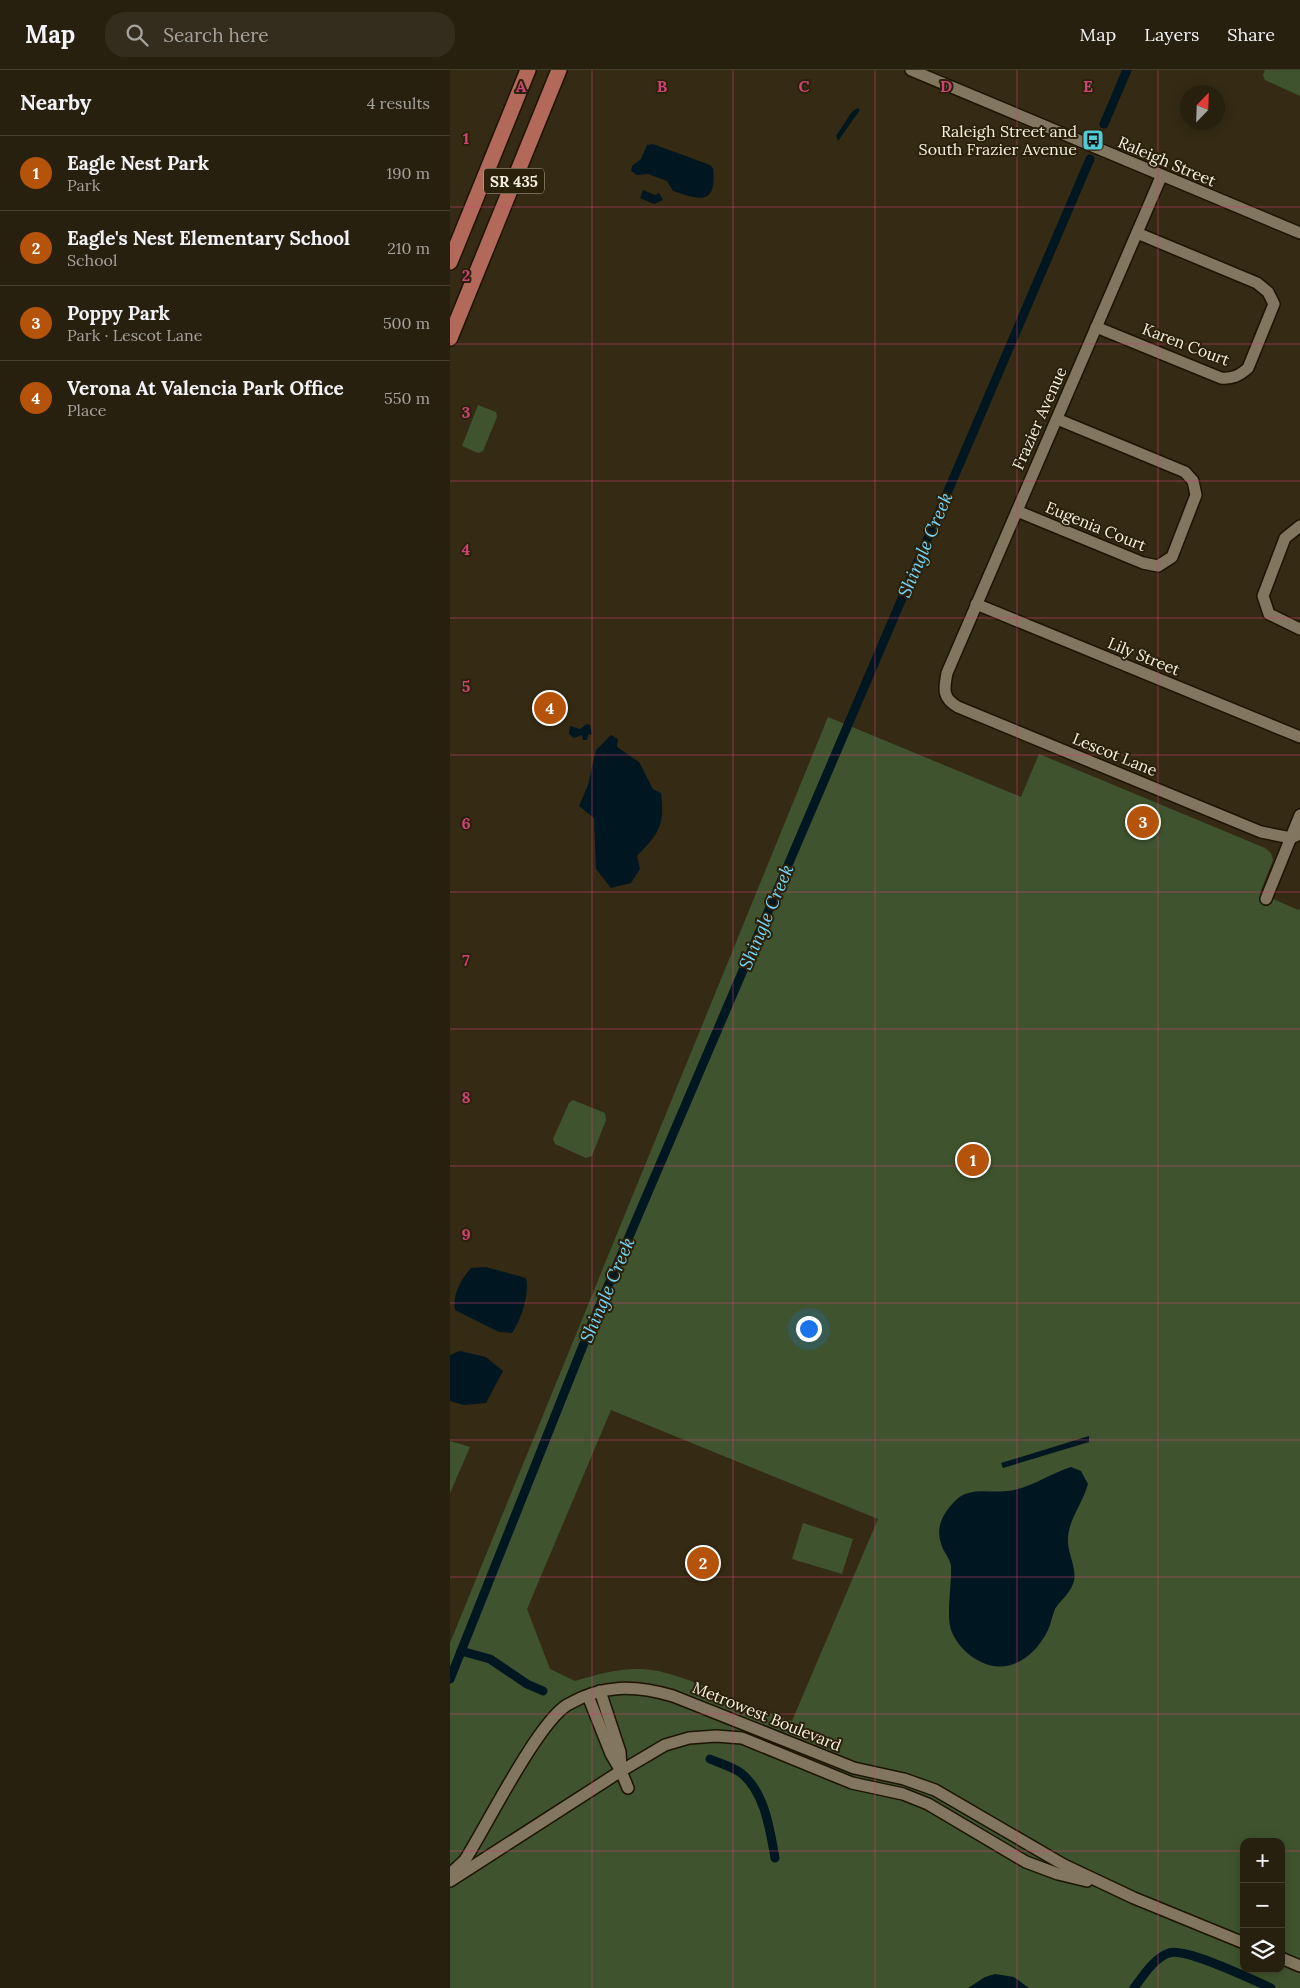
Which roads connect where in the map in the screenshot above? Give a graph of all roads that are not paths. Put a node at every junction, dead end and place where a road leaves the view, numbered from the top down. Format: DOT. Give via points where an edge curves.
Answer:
graph roads {
  1 [pos="528,70"];
  2 [pos="559,70"];
  3 [pos="911,70"];
  4 [pos="1162,177"];
  5 [pos="1137,233"];
  6 [pos="1300,233"];
  7 [pos="450,262"];
  8 [pos="1096,327"];
  9 [pos="450,338"];
  10 [pos="1058,419"];
  11 [pos="1016,511"];
  12 [pos="1300,526"];
  13 [pos="976,604"];
  14 [pos="1300,629"];
  15 [pos="947,673"];
  16 [pos="1300,738"];
  17 [pos="1300,815"];
  18 [pos="1295,836"];
  19 [pos="1266,898"];
  20 [pos="600,1692"];
  21 [pos="588,1696"];
  22 [pos="759,1729"];
  23 [pos="754,1742"];
  24 [pos="621,1771"];
  25 [pos="628,1788"];
  26 [pos="1010,1835"];
  27 [pos="1001,1846"];
  28 [pos="450,1874"];
  29 [pos="450,1881"];
  30 [pos="1134,1898"];
  31 [pos="1240,1941"];
  32 [pos="1285,1960"];
  33 [pos="1300,1966"];
  1 -- 7 [label="main road, SR 435"];
  2 -- 9 [label="main road, SR 435"];
  3 -- 4 [label="street, Raleigh Street"];
  4 -- 5 [label="street, Frazier Avenue"];
  4 -- 6 [label="street, Raleigh Street"];
  5 -- 8 [label="street, Frazier Avenue"];
  5 -- 8 [label="street, Karen Court" via="1257,283 1268,292 1274,304 1248,368 1241,375 1221,378"];
  8 -- 10 [label="street, Frazier Avenue"];
  10 -- 11 [label="street, Frazier Avenue"];
  10 -- 11 [label="street, Eugenia Court" via="1185,472 1193,482 1196,495 1172,557 1158,566 1143,563"];
  11 -- 13 [label="street, Frazier Avenue"];
  12 -- 14 [label="street" via="1285,538 1263,596 1270,614"];
  13 -- 15 [label="street, Frazier Avenue"];
  13 -- 16 [label="street, Lily Street"];
  15 -- 18 [label="street, Lescot Lane" via="944,691 948,702 958,708 1261,832"];
  17 -- 18 [label="street"];
  18 -- 19 [label="street"];
  20 -- 21 [label="street, Metrowest Boulevard"];
  20 -- 22 [label="street, Metrowest Boulevard" via="644,1688"];
  20 -- 24 [label="street" via="620,1752"];
  21 -- 24 [label="street"];
  21 -- 28 [label="street, Metrowest Boulevard" via="566,1706 552,1720 465,1860"];
  22 -- 23 [label="street"];
  22 -- 26 [label="street, Metrowest Boulevard" via="854,1768 935,1790"];
  23 -- 24 [label="street, Metrowest Boulevard" via="742,1738 689,1738 664,1745"];
  23 -- 27 [label="street, Metrowest Boulevard" via="852,1783 903,1794 928,1804"];
  24 -- 25 [label="street"];
  24 -- 29 [label="street, Metrowest Boulevard"];
  26 -- 27 [label="street"];
  26 -- 30 [label="street, Metrowest Boulevard"];
  27 -- 30 [label="street, Metrowest Boulevard" via="1041,1868"];
  30 -- 31 [label="street, Metrowest Boulevard"];
  32 -- 33 [label="street"];
}
